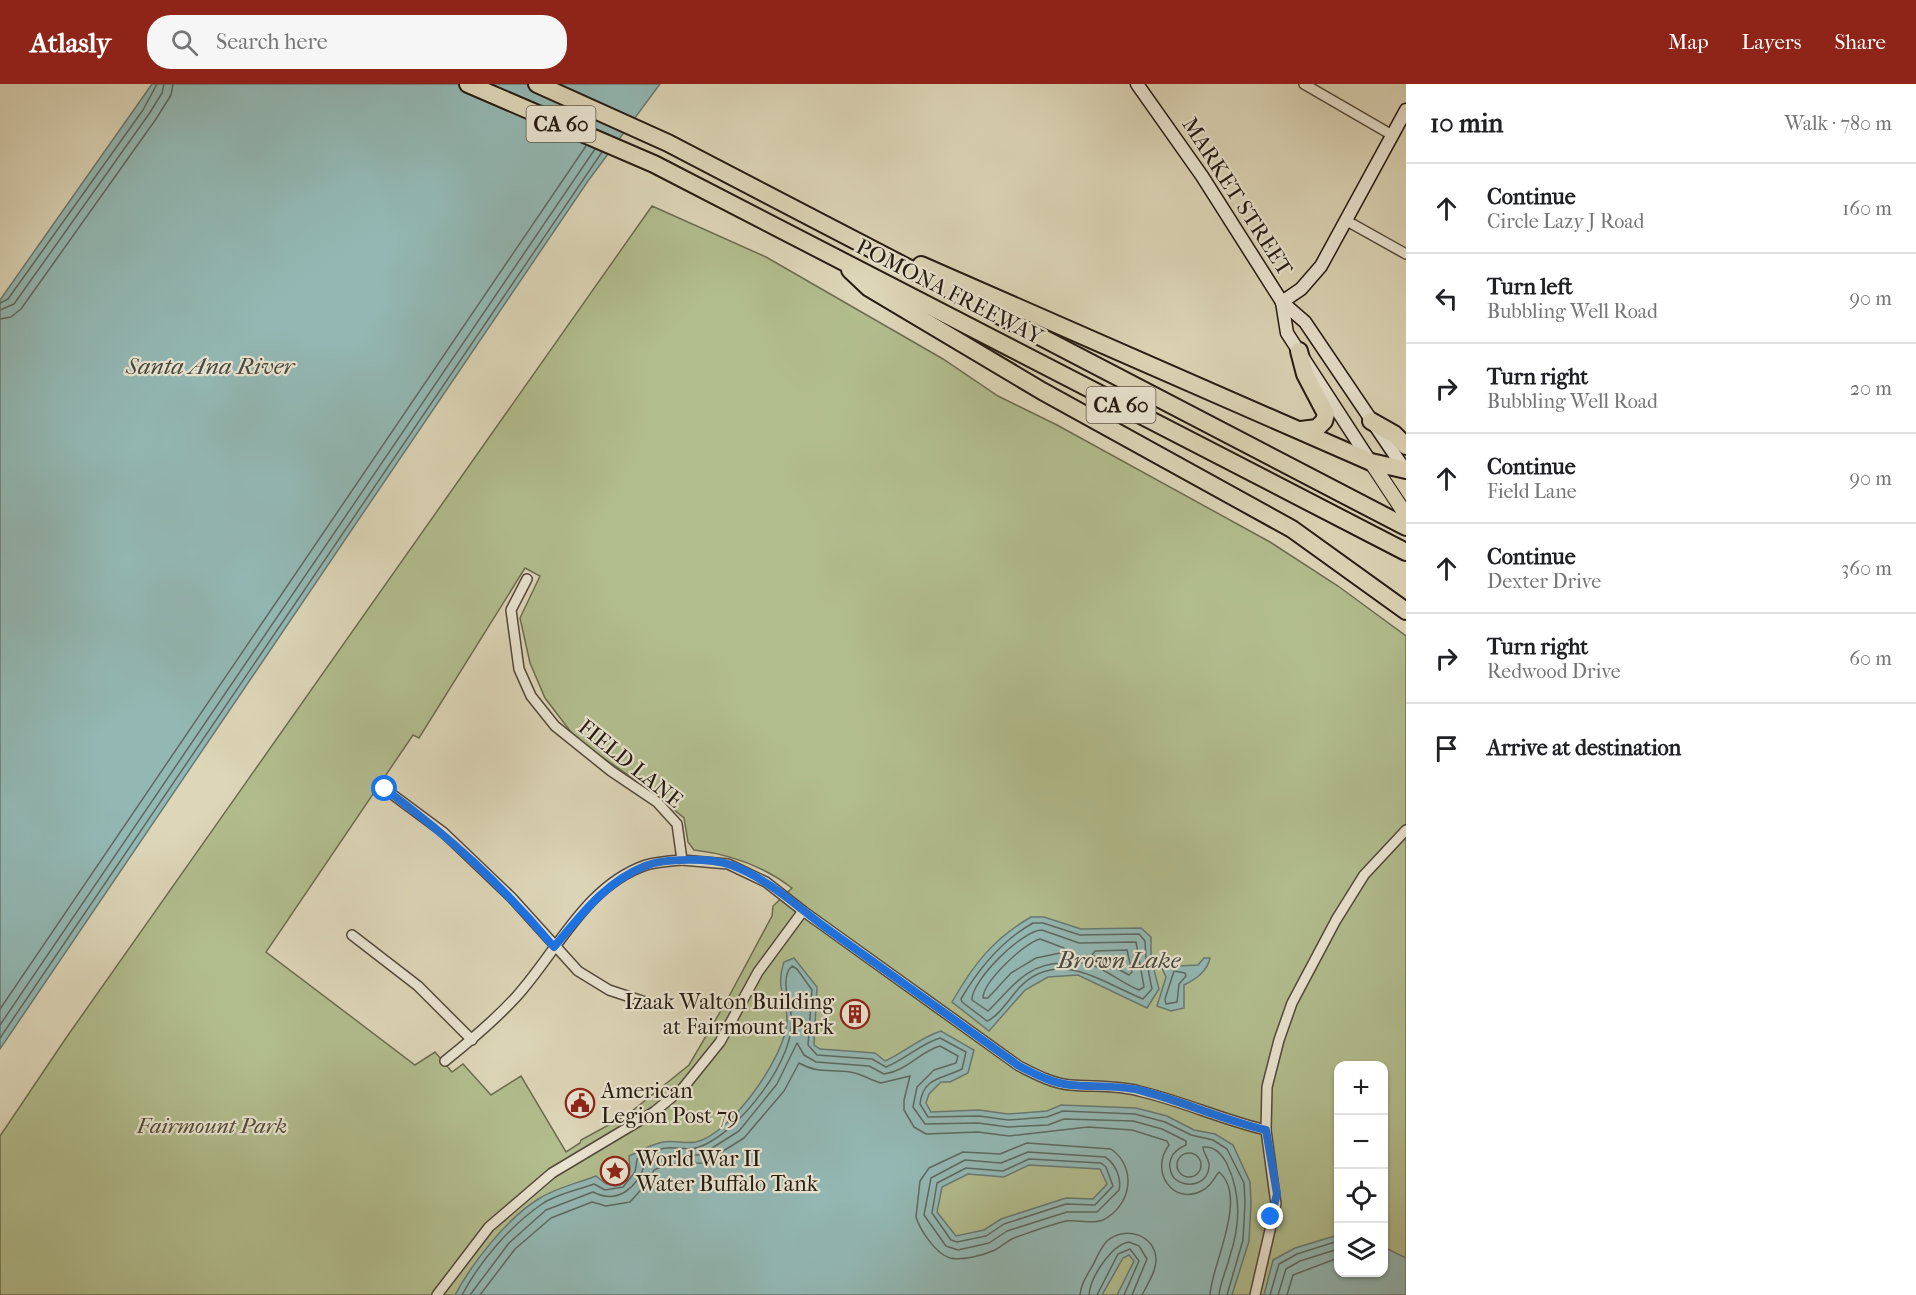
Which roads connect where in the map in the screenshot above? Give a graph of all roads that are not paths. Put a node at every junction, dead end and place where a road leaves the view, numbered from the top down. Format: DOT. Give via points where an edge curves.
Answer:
graph roads {
  1 [pos="468,84"];
  2 [pos="537,84"];
  3 [pos="1137,84"];
  4 [pos="1304,84"];
  5 [pos="1406,110"];
  6 [pos="1392,135"];
  7 [pos="1347,221"];
  8 [pos="856,241"];
  9 [pos="1406,254"];
  10 [pos="836,257"];
  11 [pos="1282,302"];
  12 [pos="1299,351"];
  13 [pos="1371,421"];
  14 [pos="1301,430"];
  15 [pos="1406,446"];
  16 [pos="1371,462"];
  17 [pos="1406,471"];
  18 [pos="1406,515"];
  19 [pos="1406,527"];
  20 [pos="1406,552"];
  21 [pos="527,579"];
  22 [pos="1406,611"];
  23 [pos="385,789"];
  24 [pos="1406,830"];
  25 [pos="682,860"];
  26 [pos="803,911"];
  27 [pos="352,935"];
  28 [pos="554,947"];
  29 [pos="648,1003"];
  30 [pos="472,1040"];
  31 [pos="445,1061"];
  32 [pos="1266,1130"];
  33 [pos="437,1295"];
  34 [pos="1256,1295"];
  1 -- 10 [label="highway, POMONA FREEWAY / CA 60" via="654,164"];
  2 -- 8 [label="highway, POMONA FREEWAY / CA 60" via="668,143"];
  3 -- 11 [label="main road, MARKET STREET" via="1202,176"];
  4 -- 6 [label="street"];
  5 -- 6 [label="main road"];
  6 -- 7 [label="main road"];
  7 -- 9 [label="street"];
  7 -- 11 [label="main road" via="1314,277"];
  8 -- 14 [label="highway" via="956,278"];
  8 -- 19 [label="highway, POMONA FREEWAY / CA 60"];
  10 -- 20 [label="highway, POMONA FREEWAY / CA 60"];
  10 -- 22 [label="highway" via="869,288 1042,391 1292,529"];
  11 -- 12 [label="main road, MARKET STREET" via="1287,333"];
  11 -- 13 [label="main road, MARKET STREET" via="1305,322"];
  12 -- 14 [label="highway" via="1305,374 1326,414 1317,428"];
  12 -- 16 [label="main road, MARKET STREET"];
  13 -- 15 [label="highway"];
  13 -- 17 [label="main road, MARKET STREET"];
  14 -- 16 [label="highway"];
  16 -- 17 [label="highway"];
  16 -- 18 [label="main road, MARKET STREET"];
  21 -- 25 [label="street, FIELD LANE" via="511,610 519,669 531,696 555,726 657,802 676,824"];
  23 -- 28 [label="street" via="443,832 512,898"];
  24 -- 32 [label="street" via="1364,876 1292,1004 1267,1087"];
  25 -- 26 [label="street" via="729,864 766,882"];
  25 -- 28 [label="street" via="646,865 610,884"];
  26 -- 32 [label="street" via="1019,1066 1046,1080 1125,1087"];
  26 -- 33 [label="street" via="758,972 720,1042 683,1088 654,1112 552,1173 489,1227"];
  27 -- 30 [label="street" via="418,986"];
  28 -- 29 [label="street" via="578,971 609,990"];
  28 -- 30 [label="street" via="517,996"];
  30 -- 31 [label="street"];
  32 -- 34 [label="street" via="1276,1204"];
}
